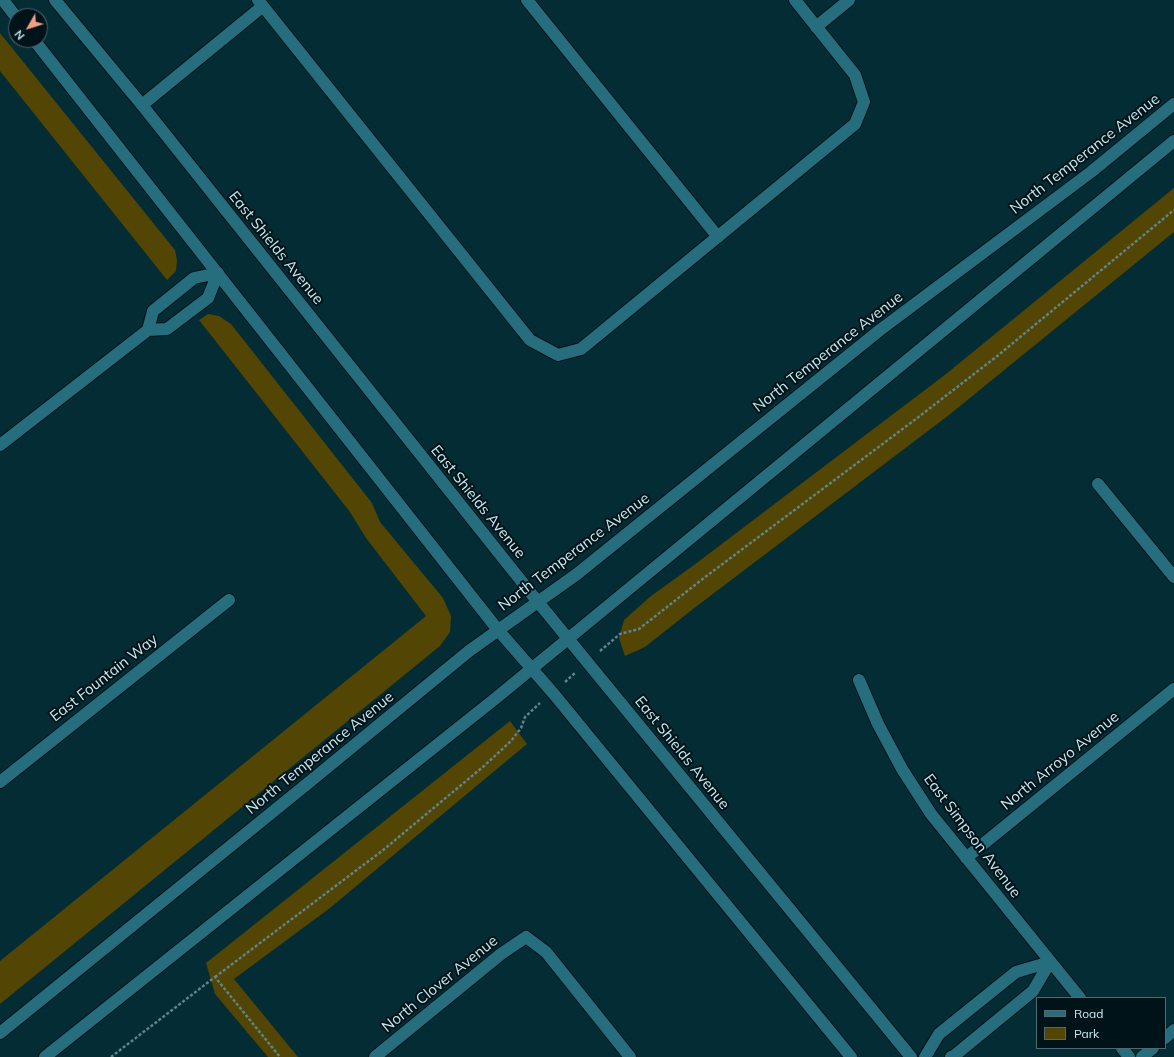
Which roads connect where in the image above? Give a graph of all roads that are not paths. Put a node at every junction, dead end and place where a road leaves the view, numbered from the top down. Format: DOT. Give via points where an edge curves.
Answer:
graph roads {
  1 [pos="2,0"];
  2 [pos="55,0"];
  3 [pos="527,0"];
  4 [pos="794,0"];
  5 [pos="849,0"];
  6 [pos="261,3"];
  7 [pos="9,8"];
  8 [pos="816,27"];
  9 [pos="40,48"];
  10 [pos="1174,104"];
  11 [pos="142,105"];
  12 [pos="1174,141"];
  13 [pos="718,237"];
  14 [pos="218,273"];
  15 [pos="148,330"];
  16 [pos="0,445"];
  17 [pos="1098,484"];
  18 [pos="1174,577"];
  19 [pos="229,600"];
  20 [pos="538,602"];
  21 [pos="498,630"];
  22 [pos="568,639"];
  23 [pos="531,668"];
  24 [pos="859,680"];
  25 [pos="1174,689"];
  26 [pos="0,782"];
  27 [pos="966,858"];
  28 [pos="1050,962"];
  29 [pos="1079,997"];
  30 [pos="1174,1030"];
  31 [pos="0,1033"];
  32 [pos="1166,1037"];
  33 [pos="1123,1049"];
  34 [pos="1152,1049"];
  35 [pos="45,1057"];
  36 [pos="375,1057"];
  37 [pos="630,1057"];
  38 [pos="851,1057"];
  39 [pos="911,1057"];
  40 [pos="925,1057"];
  41 [pos="951,1057"];
  42 [pos="1129,1057"];
  43 [pos="1142,1057"];
  1 -- 7 [label="main road"];
  2 -- 11 [label="main road, East Shields Avenue"];
  3 -- 13 [label="main road"];
  4 -- 8 [label="main road"];
  5 -- 8 [label="main road"];
  6 -- 11 [label="main road"];
  6 -- 13 [label="main road" via="530,340 558,356 581,349"];
  8 -- 13 [label="main road" via="855,75 864,102 855,124"];
  9 -- 14 [label="main road"];
  10 -- 20 [label="main road, North Temperance Avenue" via="1091,172 880,330 577,574"];
  11 -- 20 [label="main road, East Shields Avenue"];
  12 -- 22 [label="main road"];
  14 -- 15 [label="main road" via="194,278 153,311"];
  14 -- 15 [label="main road" via="208,298 167,329"];
  14 -- 21 [label="main road"];
  15 -- 16 [label="main road"];
  17 -- 18 [label="main road"];
  19 -- 26 [label="main road, East Fountain Way"];
  20 -- 21 [label="main road, North Temperance Avenue"];
  20 -- 22 [label="main road, East Shields Avenue"];
  21 -- 23 [label="main road"];
  21 -- 31 [label="main road, North Temperance Avenue"];
  22 -- 23 [label="main road"];
  22 -- 39 [label="main road, East Shields Avenue"];
  23 -- 35 [label="main road"];
  23 -- 38 [label="main road"];
  24 -- 27 [label="main road, East Simpson Avenue" via="878,724 902,769 931,814"];
  25 -- 27 [label="main road, North Arroyo Avenue"];
  27 -- 28 [label="main road, East Simpson Avenue"];
  28 -- 29 [label="main road, East Simpson Avenue"];
  28 -- 40 [label="main road" via="1016,972 939,1034"];
  28 -- 41 [label="main road" via="1032,991"];
  30 -- 32 [label="main road"];
  33 -- 42 [label="main road"];
  34 -- 43 [label="main road"];
  36 -- 37 [label="main road, North Clover Avenue" via="501,954 526,938 546,952"];
}
